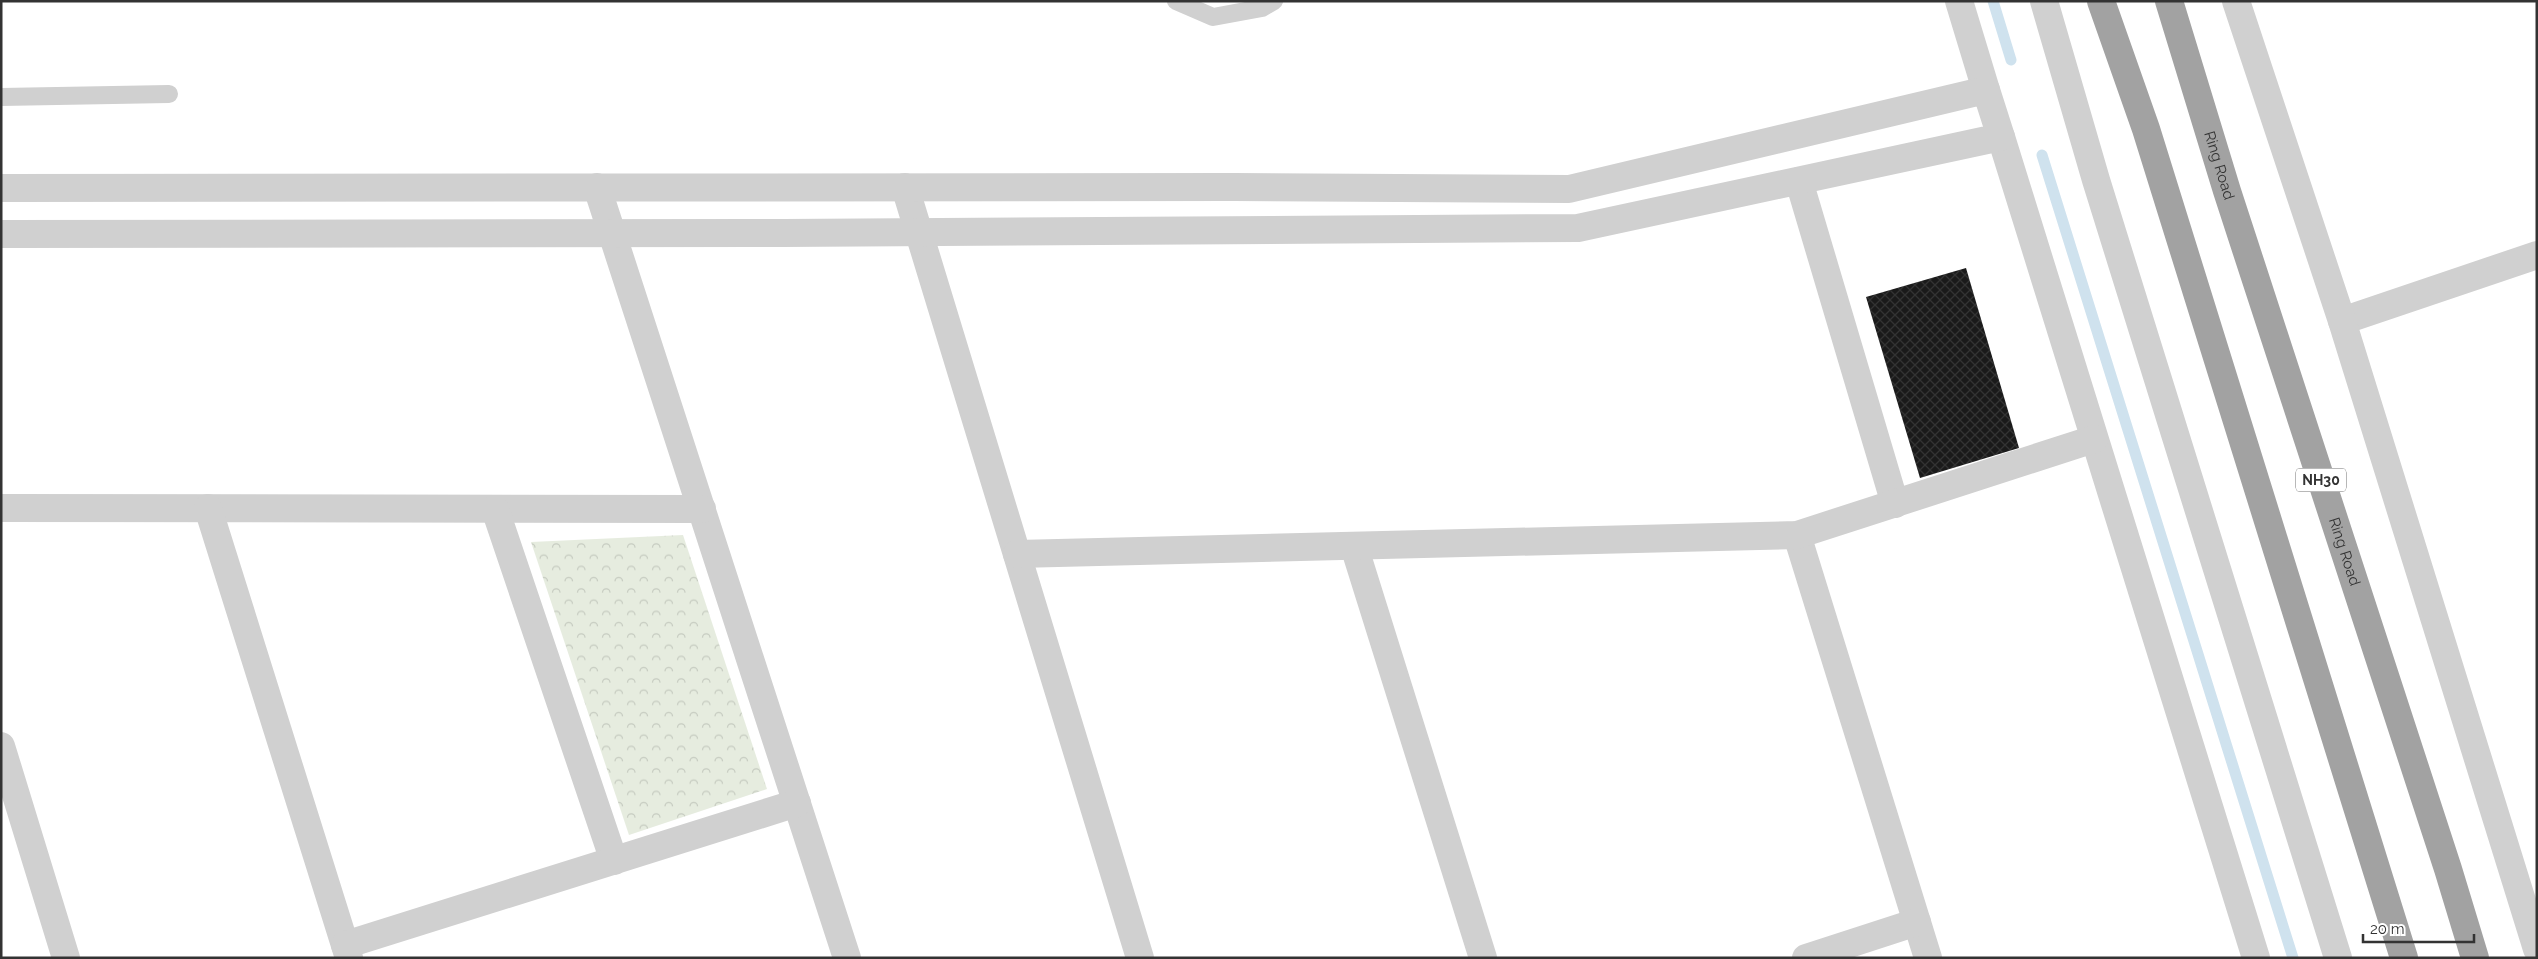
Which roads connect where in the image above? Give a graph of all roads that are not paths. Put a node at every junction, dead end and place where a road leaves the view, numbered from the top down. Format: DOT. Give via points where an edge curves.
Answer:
graph roads {
  1 [pos="1176,1"];
  2 [pos="1274,1"];
  3 [pos="1959,1"];
  4 [pos="2044,1"];
  5 [pos="2101,1"];
  6 [pos="2169,1"];
  7 [pos="2236,1"];
  8 [pos="1986,90"];
  9 [pos="169,94"];
  10 [pos="1,97"];
  11 [pos="2000,137"];
  12 [pos="1799,181"];
  13 [pos="905,187"];
  14 [pos="1,188"];
  15 [pos="598,188"];
  16 [pos="918,232"];
  17 [pos="612,233"];
  18 [pos="1,234"];
  19 [pos="2537,255"];
  20 [pos="2342,322"];
  21 [pos="2094,439"];
  22 [pos="1895,504"];
  23 [pos="1,508"];
  24 [pos="208,508"];
  25 [pos="495,509"];
  26 [pos="702,510"];
  27 [pos="1797,535"];
  28 [pos="1354,546"];
  29 [pos="1017,554"];
  30 [pos="1,746"];
  31 [pos="6,778"];
  32 [pos="797,803"];
  33 [pos="614,861"];
  34 [pos="1917,922"];
  35 [pos="2537,949"];
  36 [pos="347,952"];
  37 [pos="66,958"];
  38 [pos="847,958"];
  39 [pos="1140,958"];
  40 [pos="1483,958"];
  41 [pos="1806,958"];
  42 [pos="1928,958"];
  43 [pos="2256,958"];
  44 [pos="2338,958"];
  45 [pos="2404,958"];
  46 [pos="2475,958"];
  1 -- 2 [label="lane" via="1213,17 1262,8"];
  3 -- 8 [label="street"];
  4 -- 44 [label="street" via="2096,180"];
  5 -- 45 [label="highway" via="2146,129"];
  6 -- 46 [label="highway, Ring Road / NH30" via="2227,191"];
  7 -- 20 [label="street"];
  8 -- 11 [label="street"];
  8 -- 13 [label="street" via="1569,189"];
  9 -- 10 [label="lane"];
  11 -- 12 [label="street"];
  11 -- 21 [label="street"];
  12 -- 16 [label="street" via="1578,228"];
  12 -- 22 [label="street"];
  13 -- 15 [label="street"];
  13 -- 16 [label="street"];
  14 -- 15 [label="street"];
  15 -- 17 [label="street"];
  16 -- 17 [label="street"];
  16 -- 29 [label="street"];
  17 -- 18 [label="street"];
  17 -- 26 [label="street"];
  19 -- 20 [label="street"];
  20 -- 35 [label="street"];
  21 -- 22 [label="street"];
  21 -- 43 [label="street"];
  22 -- 27 [label="street"];
  23 -- 24 [label="street"];
  24 -- 25 [label="street"];
  24 -- 36 [label="street"];
  25 -- 26 [label="street"];
  25 -- 33 [label="street"];
  26 -- 32 [label="street"];
  27 -- 28 [label="street"];
  27 -- 34 [label="street"];
  28 -- 29 [label="street"];
  28 -- 40 [label="street"];
  29 -- 39 [label="street"];
  30 -- 31 [label="street"];
  31 -- 37 [label="street"];
  32 -- 33 [label="street"];
  32 -- 38 [label="street"];
  33 -- 36 [label="street"];
  34 -- 41 [label="street"];
  34 -- 42 [label="street"];
}
